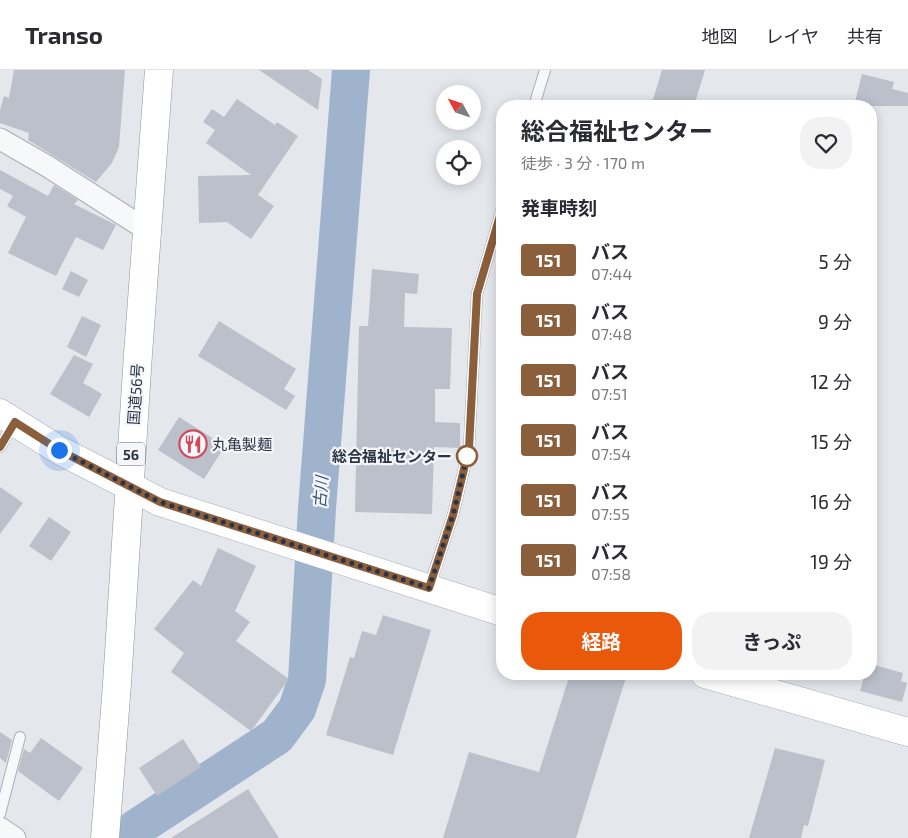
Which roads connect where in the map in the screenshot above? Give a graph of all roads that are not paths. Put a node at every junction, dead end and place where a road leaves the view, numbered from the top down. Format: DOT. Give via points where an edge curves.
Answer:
graph roads {
  1 [pos="159,70"];
  2 [pos="545,70"];
  3 [pos="536,100"];
  4 [pos="0,139"];
  5 [pos="496,229"];
  6 [pos="148,230"];
  7 [pos="8,418"];
  8 [pos="0,447"];
  9 [pos="129,488"];
  10 [pos="429,588"];
  11 [pos="496,610"];
  12 [pos="726,680"];
  13 [pos="908,732"];
  14 [pos="20,737"];
  15 [pos="0,814"];
  16 [pos="0,828"];
  17 [pos="15,838"];
  18 [pos="105,838"];
  1 -- 6 [label="main road, 国道56号 / 56"];
  2 -- 3 [label="lane"];
  4 -- 6 [label="street"];
  5 -- 10 [label="lane" via="477,294 469,448 453,515"];
  6 -- 9 [label="main road, 国道56号 / 56"];
  7 -- 8 [label="lane"];
  7 -- 9 [label="main road"];
  9 -- 10 [label="main road" via="160,502"];
  9 -- 18 [label="main road, 国道56号 / 56"];
  10 -- 11 [label="main road"];
  12 -- 13 [label="main road"];
  14 -- 15 [label="lane"];
  16 -- 17 [label="street"];
}
